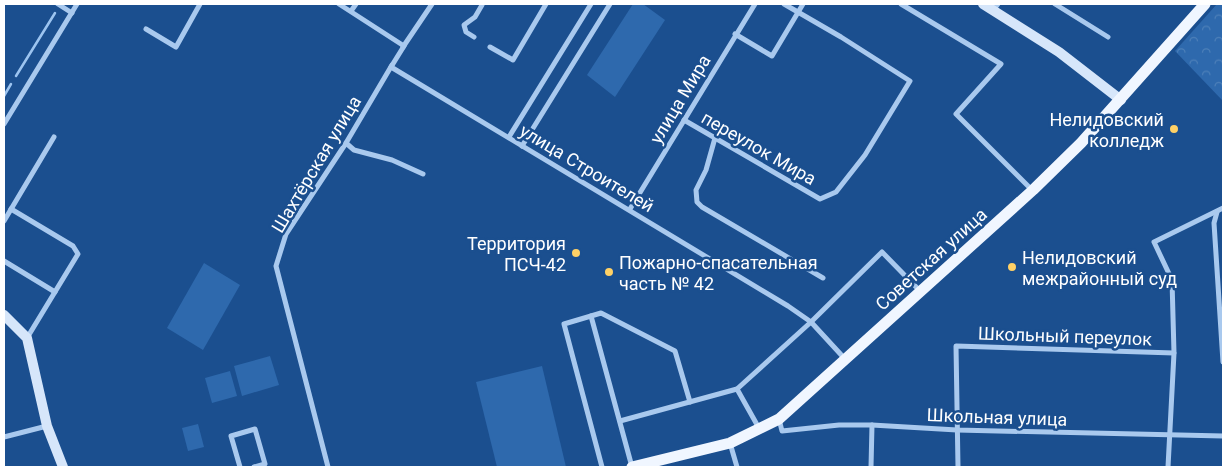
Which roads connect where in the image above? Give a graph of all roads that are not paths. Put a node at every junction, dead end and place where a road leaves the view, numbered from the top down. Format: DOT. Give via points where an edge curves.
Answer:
graph roads {
  1 [pos="58,4"];
  2 [pos="77,4"];
  3 [pos="200,4"];
  4 [pos="339,4"];
  5 [pos="356,4"];
  6 [pos="432,4"];
  7 [pos="546,4"];
  8 [pos="591,4"];
  9 [pos="610,4"];
  10 [pos="755,4"];
  11 [pos="784,4"];
  12 [pos="803,4"];
  13 [pos="901,4"];
  14 [pos="983,4"];
  15 [pos="1058,4"];
  16 [pos="1205,4"];
  17 [pos="482,5"];
  18 [pos="996,7"];
  19 [pos="351,11"];
  20 [pos="798,12"];
  21 [pos="72,13"];
  22 [pos="146,29"];
  23 [pos="735,34"];
  24 [pos="474,37"];
  25 [pos="1108,37"];
  26 [pos="404,46"];
  27 [pos="490,47"];
  28 [pos="391,67"];
  29 [pos="1121,100"];
  30 [pos="684,120"];
  31 [pos="4,124"];
  32 [pos="54,137"];
  33 [pos="509,137"];
  34 [pos="715,138"];
  35 [pos="346,143"];
  36 [pos="522,146"];
  37 [pos="423,174"];
  38 [pos="1033,190"];
  39 [pos="1223,208"];
  40 [pos="11,209"];
  41 [pos="630,209"];
  42 [pos="1217,212"];
  43 [pos="4,221"];
  44 [pos="4,262"];
  45 [pos="824,278"];
  46 [pos="55,292"];
  47 [pos="921,292"];
  48 [pos="4,315"];
  49 [pos="591,316"];
  50 [pos="811,322"];
  51 [pos="27,338"];
  52 [pos="1174,353"];
  53 [pos="846,360"];
  54 [pos="1223,362"];
  55 [pos="737,389"];
  56 [pos="690,402"];
  57 [pos="779,420"];
  58 [pos="620,421"];
  59 [pos="47,426"];
  60 [pos="872,426"];
  61 [pos="760,430"];
  62 [pos="957,430"];
  63 [pos="1169,435"];
  64 [pos="1223,436"];
  65 [pos="4,437"];
  66 [pos="730,442"];
  67 [pos="64,467"];
  68 [pos="240,467"];
  69 [pos="254,467"];
  70 [pos="328,467"];
  71 [pos="602,467"];
  72 [pos="632,467"];
  73 [pos="736,467"];
  74 [pos="871,467"];
  75 [pos="958,467"];
  76 [pos="1168,467"];
  1 -- 21 [label="street"];
  2 -- 21 [label="street"];
  3 -- 22 [label="street" via="176,47"];
  4 -- 19 [label="street"];
  5 -- 19 [label="street"];
  6 -- 26 [label="street"];
  7 -- 27 [label="street" via="513,60"];
  8 -- 33 [label="street"];
  9 -- 36 [label="street"];
  10 -- 23 [label="street, улица Мира"];
  11 -- 20 [label="street, переулок Мира"];
  12 -- 20 [label="street"];
  13 -- 38 [label="street" via="1001,64 956,114"];
  14 -- 18 [label="street"];
  15 -- 25 [label="street"];
  16 -- 29 [label="main road, Советская улица"];
  17 -- 24 [label="street" via="475,18 464,25 466,32"];
  18 -- 29 [label="street"];
  19 -- 26 [label="street"];
  20 -- 23 [label="street" via="772,56"];
  20 -- 34 [label="street, переулок Мира" via="910,81 865,155 836,192 820,199"];
  21 -- 31 [label="street"];
  23 -- 30 [label="street, улица Мира"];
  26 -- 28 [label="street"];
  28 -- 33 [label="street, улица Строителей"];
  28 -- 35 [label="street, Шахтёрская улица"];
  29 -- 38 [label="main road, Советская улица"];
  30 -- 34 [label="street, переулок Мира"];
  30 -- 41 [label="street, улица Мира"];
  32 -- 40 [label="street"];
  33 -- 36 [label="street, улица Строителей"];
  34 -- 45 [label="street" via="706,170 696,190 697,202"];
  35 -- 37 [label="street" via="354,150 392,160"];
  35 -- 70 [label="street, Шахтёрская улица" via="286,234 276,266"];
  36 -- 41 [label="street, улица Строителей"];
  38 -- 47 [label="main road, Советская улица"];
  39 -- 42 [label="street"];
  40 -- 43 [label="street"];
  40 -- 46 [label="street" via="73,246 78,254"];
  41 -- 50 [label="street, улица Строителей"];
  42 -- 52 [label="street, Школьный переулок" via="1154,242 1172,280"];
  42 -- 54 [label="street" via="1214,223"];
  44 -- 46 [label="street"];
  46 -- 51 [label="street"];
  47 -- 50 [label="street" via="882,252"];
  47 -- 53 [label="main road, Советская улица"];
  48 -- 51 [label="street"];
  49 -- 56 [label="street" via="601,313 675,351"];
  49 -- 58 [label="street"];
  49 -- 71 [label="street" via="564,324"];
  50 -- 53 [label="street, улица Строителей"];
  50 -- 55 [label="street"];
  51 -- 59 [label="street"];
  52 -- 62 [label="street, Школьный переулок" via="956,346"];
  52 -- 63 [label="street, Школьный переулок"];
  53 -- 57 [label="main road, Советская улица"];
  55 -- 56 [label="street"];
  55 -- 61 [label="street"];
  56 -- 58 [label="street"];
  57 -- 60 [label="street, Школьная улица" via="782,431 839,425"];
  57 -- 61 [label="main road, Советская улица"];
  58 -- 72 [label="street"];
  59 -- 65 [label="street"];
  59 -- 67 [label="street"];
  60 -- 62 [label="street, Школьная улица"];
  60 -- 74 [label="street"];
  61 -- 66 [label="main road, Советская улица"];
  62 -- 63 [label="street, Школьная улица"];
  62 -- 75 [label="street"];
  63 -- 64 [label="street, Школьная улица"];
  63 -- 76 [label="street, Школьный переулок"];
  66 -- 72 [label="main road, Советская улица"];
  66 -- 73 [label="street"];
  68 -- 69 [label="street" via="231,436 255,429 265,464"];
}
